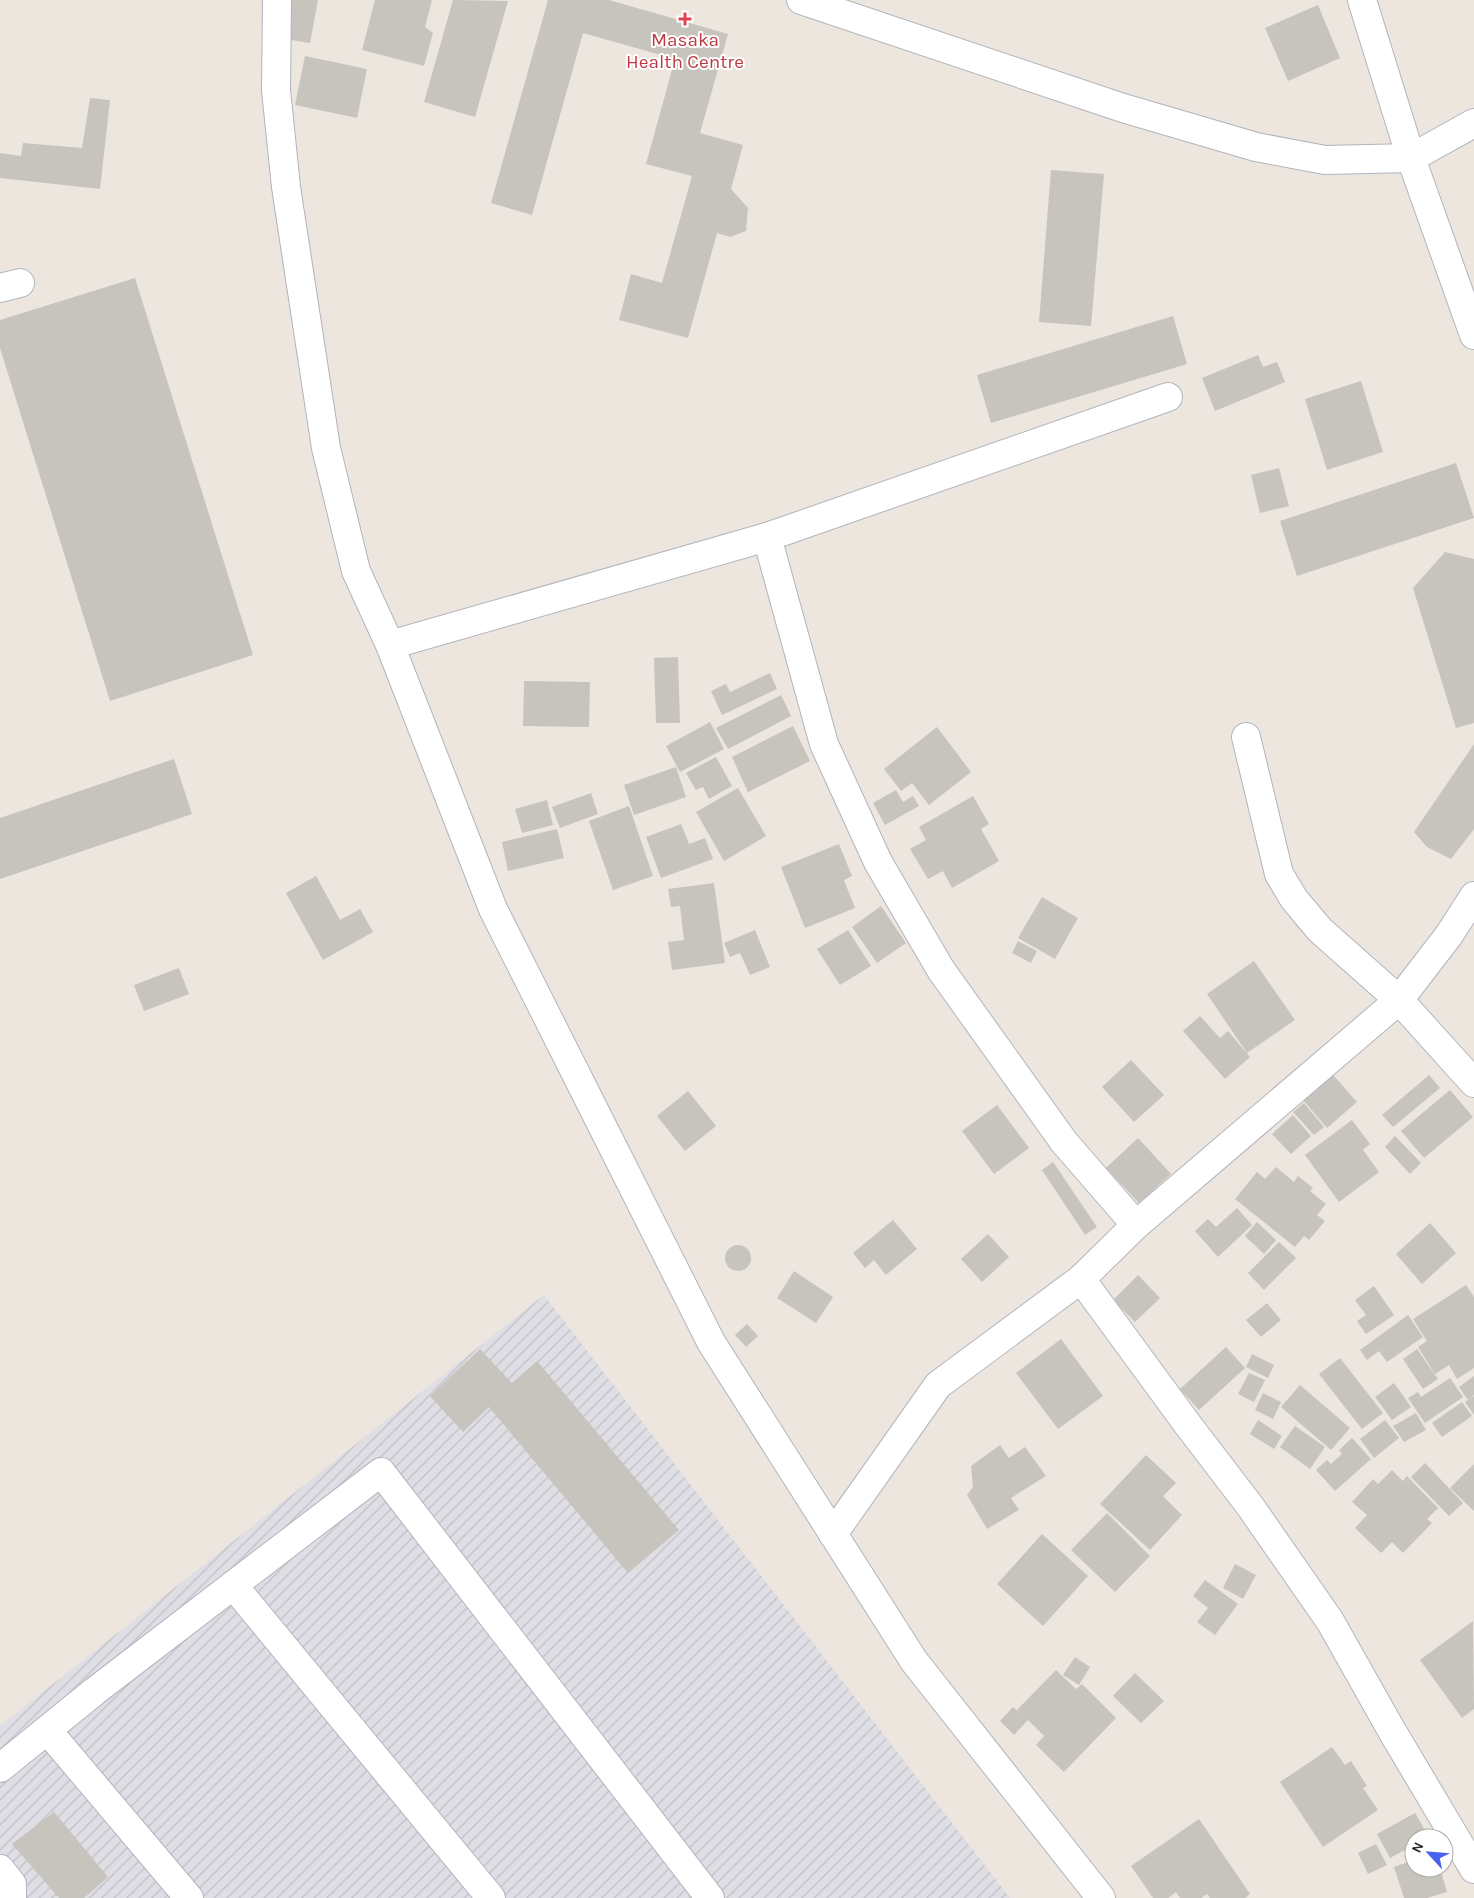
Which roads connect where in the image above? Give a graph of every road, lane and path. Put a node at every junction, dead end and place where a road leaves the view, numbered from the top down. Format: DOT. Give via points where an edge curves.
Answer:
graph roads {
  1 [pos="277,0"];
  2 [pos="801,0"];
  3 [pos="1362,0"];
  4 [pos="1474,123"];
  5 [pos="1411,158"];
  6 [pos="1474,335"];
  7 [pos="1168,397"];
  8 [pos="767,536"];
  9 [pos="390,645"];
  10 [pos="1246,737"];
  11 [pos="1474,896"];
  12 [pos="1399,1000"];
  13 [pos="1474,1083"];
  14 [pos="1136,1225"];
  15 [pos="1081,1279"];
  16 [pos="833,1534"];
  17 [pos="233,1586"];
  18 [pos="47,1730"];
  19 [pos="0,1768"];
  20 [pos="0,1869"];
  21 [pos="1474,1869"];
  22 [pos="12,1898"];
  23 [pos="189,1898"];
  24 [pos="491,1898"];
  25 [pos="710,1898"];
  26 [pos="1101,1898"];
  1 -- 9 [label="street" via="276,90 286,187 326,448 356,572"];
  2 -- 5 [label="street" via="1123,108 1256,146 1325,160"];
  3 -- 5 [label="street"];
  4 -- 5 [label="street"];
  5 -- 6 [label="street"];
  7 -- 8 [label="street"];
  8 -- 9 [label="street"];
  8 -- 14 [label="street" via="824,744 878,862 942,970 1064,1142"];
  9 -- 16 [label="street" via="492,909 710,1342"];
  10 -- 12 [label="street" via="1279,874 1294,899 1320,930"];
  11 -- 12 [label="street" via="1449,935"];
  12 -- 13 [label="street"];
  12 -- 14 [label="street"];
  14 -- 15 [label="street"];
  15 -- 16 [label="street" via="938,1385"];
  15 -- 21 [label="street" via="1250,1506 1330,1621"];
  16 -- 26 [label="street" via="914,1661"];
  17 -- 18 [label="street"];
  17 -- 24 [label="street"];
  17 -- 25 [label="street" via="381,1472"];
  18 -- 19 [label="street"];
  18 -- 23 [label="street"];
  20 -- 22 [label="street" via="12,1884"];
}
